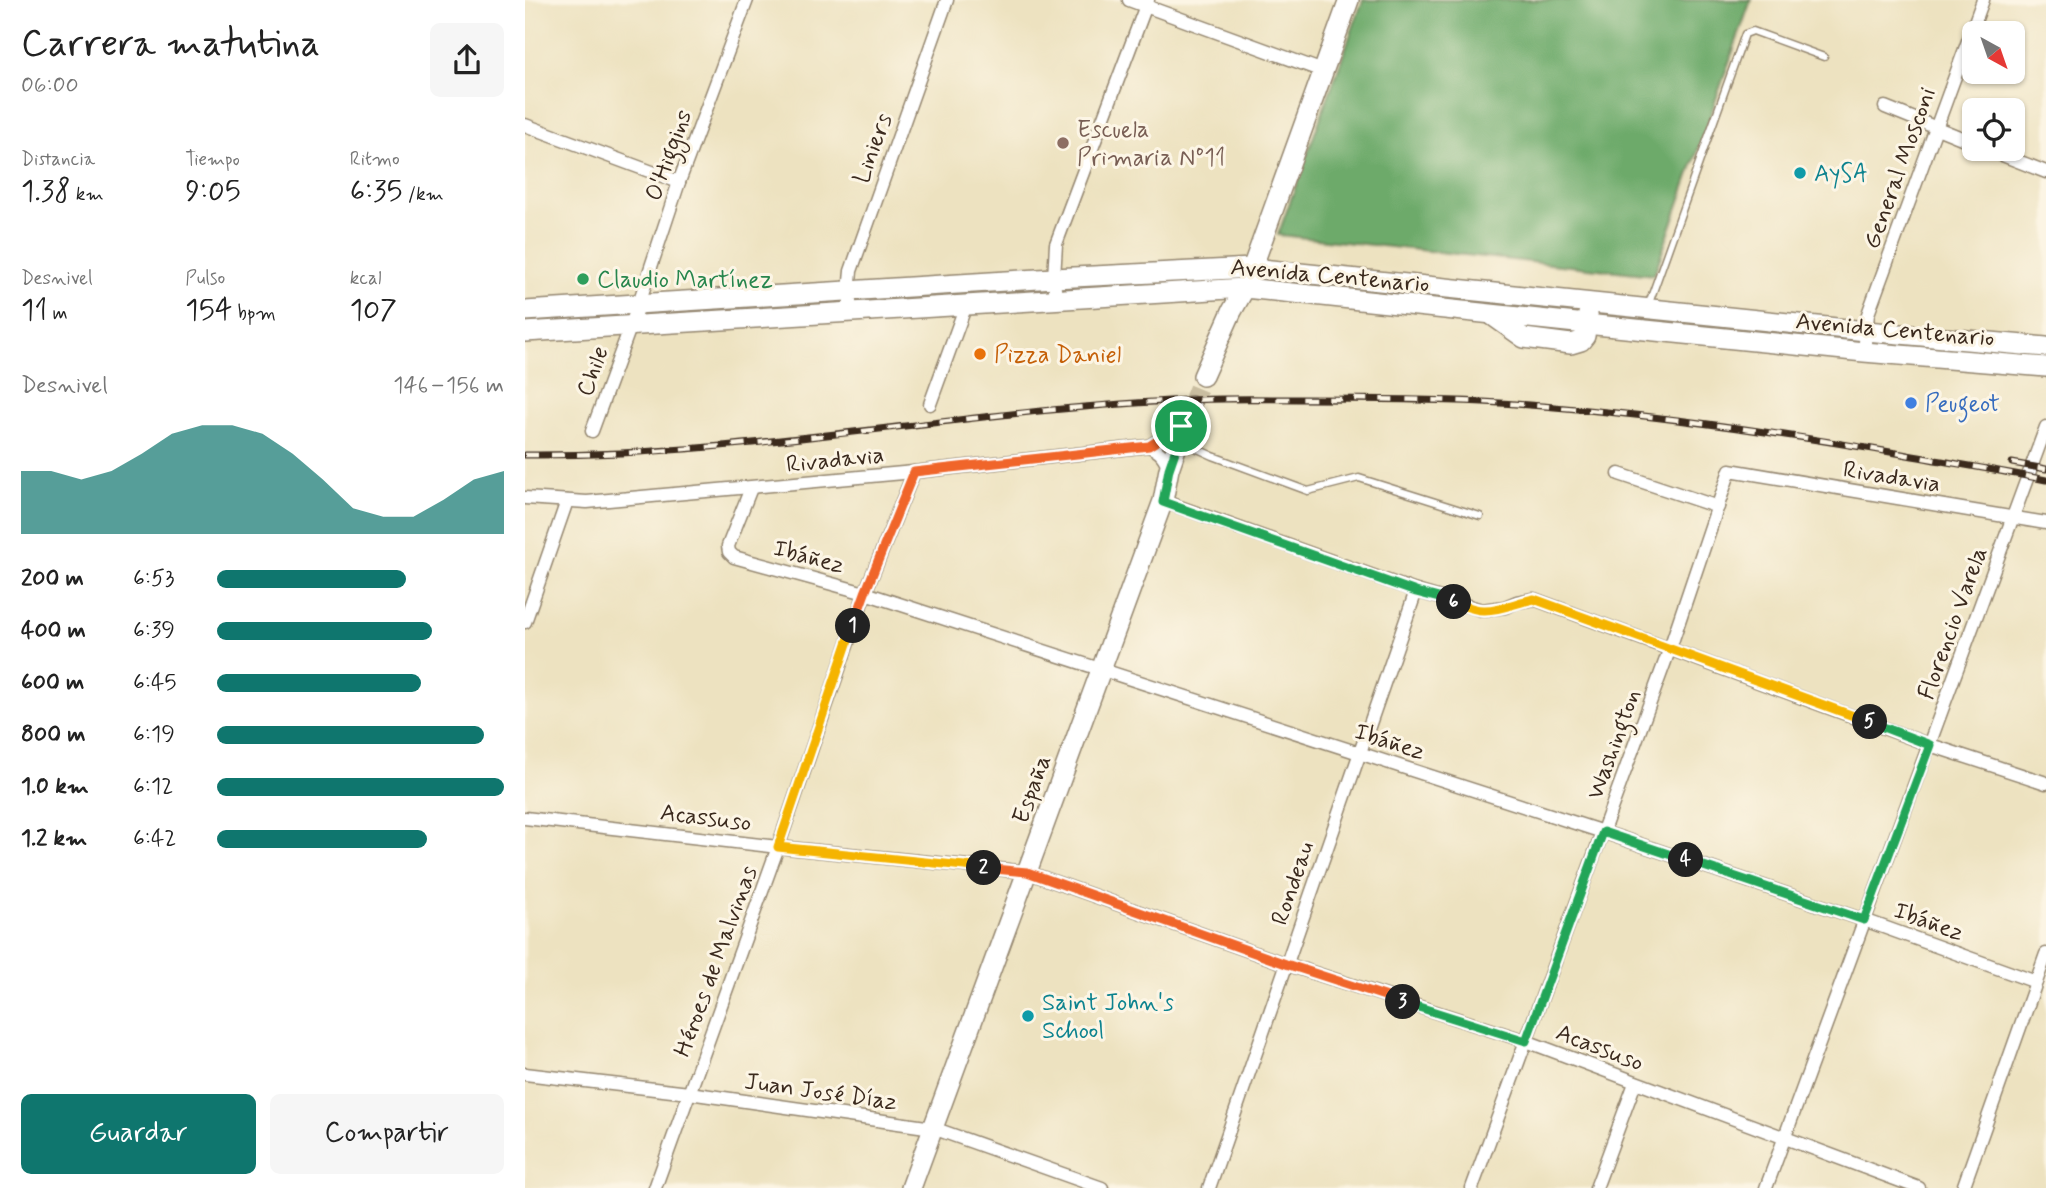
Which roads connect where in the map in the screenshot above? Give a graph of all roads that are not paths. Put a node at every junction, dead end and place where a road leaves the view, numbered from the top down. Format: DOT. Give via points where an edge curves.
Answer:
graph roads {
  1 [pos="747,0"];
  2 [pos="947,0"];
  3 [pos="1129,0"];
  4 [pos="1349,0"];
  5 [pos="1983,0"];
  6 [pos="1147,3"];
  7 [pos="1824,57"];
  8 [pos="1323,71"];
  9 [pos="1885,107"];
  10 [pos="525,125"];
  11 [pos="1936,128"];
  12 [pos="1962,138"];
  13 [pos="2018,161"];
  14 [pos="2046,172"];
  15 [pos="679,181"];
  16 [pos="1252,268"];
  17 [pos="1054,278"];
  18 [pos="1245,288"];
  19 [pos="849,292"];
  20 [pos="1056,301"];
  21 [pos="639,303"];
  22 [pos="1589,303"];
  23 [pos="966,305"];
  24 [pos="1648,308"];
  25 [pos="525,311"];
  26 [pos="851,313"];
  27 [pos="1586,324"];
  28 [pos="631,325"];
  29 [pos="1866,331"];
  30 [pos="525,332"];
  31 [pos="2046,347"];
  32 [pos="1864,352"];
  33 [pos="2046,367"];
  34 [pos="1203,376"];
  35 [pos="930,404"];
  36 [pos="1191,406"];
  37 [pos="2046,427"];
  38 [pos="592,431"];
  39 [pos="1180,433"];
  40 [pos="1149,446"];
  41 [pos="1169,469"];
  42 [pos="1730,470"];
  43 [pos="914,472"];
  44 [pos="1619,474"];
  45 [pos="751,488"];
  46 [pos="525,498"];
  47 [pos="567,501"];
  48 [pos="1163,502"];
  49 [pos="1718,508"];
  50 [pos="1480,516"];
  51 [pos="2014,517"];
  52 [pos="2046,523"];
  53 [pos="1416,592"];
  54 [pos="865,593"];
  55 [pos="525,622"];
  56 [pos="1670,648"];
  57 [pos="1101,669"];
  58 [pos="1930,745"];
  59 [pos="1360,753"];
  60 [pos="2046,783"];
  61 [pos="525,818"];
  62 [pos="1603,832"];
  63 [pos="778,847"];
  64 [pos="1027,872"];
  65 [pos="1864,920"];
  66 [pos="2046,954"];
  67 [pos="1286,964"];
  68 [pos="2036,982"];
  69 [pos="1526,1041"];
  70 [pos="525,1074"];
  71 [pos="1635,1083"];
  72 [pos="689,1093"];
  73 [pos="933,1128"];
  74 [pos="1785,1138"];
  75 [pos="655,1188"];
  76 [pos="911,1188"];
  77 [pos="1102,1188"];
  78 [pos="1209,1188"];
  79 [pos="1472,1188"];
  80 [pos="1596,1188"];
  81 [pos="1766,1188"];
  82 [pos="1919,1188"];
  83 [pos="1962,1188"];
  1 -- 15 [label="street, O'Higgins"];
  2 -- 19 [label="street, Liniers" via="851,271"];
  3 -- 6 [label="street"];
  4 -- 8 [label="main road"];
  5 -- 11 [label="street, General Mosconi"];
  6 -- 8 [label="street"];
  6 -- 17 [label="street" via="1056,244"];
  7 -- 24 [label="lane" via="1752,31 1745,34"];
  8 -- 16 [label="main road"];
  9 -- 11 [label="street"];
  10 -- 15 [label="street"];
  11 -- 12 [label="street"];
  11 -- 29 [label="street, General Mosconi" via="1868,314"];
  13 -- 14 [label="street"];
  15 -- 21 [label="street, O'Higgins"];
  16 -- 17 [label="main road, Avenida Centenario"];
  16 -- 18 [label="main road"];
  16 -- 22 [label="main road, Avenida Centenario"];
  17 -- 19 [label="main road, Avenida Centenario"];
  17 -- 20 [label="street"];
  18 -- 20 [label="main road, Avenida Centenario"];
  18 -- 27 [label="main road, Avenida Centenario" via="1489,314 1524,338 1571,344 1585,336"];
  18 -- 34 [label="main road"];
  19 -- 21 [label="main road, Avenida Centenario"];
  19 -- 26 [label="street, Liniers"];
  20 -- 23 [label="main road, Avenida Centenario"];
  21 -- 25 [label="main road, Avenida Centenario"];
  21 -- 28 [label="street, O'Higgins"];
  22 -- 24 [label="main road, Avenida Centenario"];
  22 -- 27 [label="main road"];
  23 -- 26 [label="main road, Avenida Centenario"];
  23 -- 35 [label="street"];
  24 -- 29 [label="main road, Avenida Centenario"];
  26 -- 28 [label="main road, Avenida Centenario"];
  27 -- 32 [label="main road, Avenida Centenario"];
  28 -- 30 [label="main road, Avenida Centenario"];
  28 -- 38 [label="street, Chile"];
  29 -- 31 [label="main road, Avenida Centenario"];
  29 -- 32 [label="street, General Mosconi"];
  32 -- 33 [label="main road, Avenida Centenario"];
  36 -- 39 [label="main road, España"];
  37 -- 51 [label="street, Florencio Varela"];
  39 -- 40 [label="street, Rivadavia"];
  39 -- 41 [label="main road, España"];
  39 -- 50 [label="lane" via="1213,456 1308,491 1359,478"];
  40 -- 41 [label="street" via="1165,457"];
  40 -- 43 [label="street, Rivadavia"];
  41 -- 48 [label="main road, España"];
  42 -- 49 [label="street, Washington"];
  42 -- 51 [label="street, Rivadavia"];
  43 -- 45 [label="street, Rivadavia"];
  43 -- 54 [label="street, Héroes de Malvinas"];
  44 -- 49 [label="street"];
  45 -- 47 [label="street, Rivadavia"];
  45 -- 54 [label="street, Ibáñez" via="728,545 734,557"];
  46 -- 47 [label="street, Rivadavia"];
  47 -- 55 [label="street"];
  48 -- 53 [label="street"];
  48 -- 57 [label="main road, España"];
  49 -- 56 [label="street, Washington"];
  51 -- 52 [label="street, Rivadavia"];
  51 -- 58 [label="street, Florencio Varela"];
  53 -- 56 [label="street" via="1482,610 1534,599"];
  53 -- 59 [label="street, Rondeau"];
  54 -- 57 [label="street, Ibáñez"];
  54 -- 63 [label="street, Héroes de Malvinas"];
  56 -- 58 [label="street"];
  56 -- 62 [label="street, Washington"];
  57 -- 59 [label="street, Ibáñez"];
  57 -- 64 [label="main road, España"];
  58 -- 60 [label="street"];
  58 -- 65 [label="street, Florencio Varela"];
  59 -- 62 [label="street, Ibáñez"];
  59 -- 67 [label="street, Rondeau"];
  61 -- 63 [label="street, Acassuso"];
  62 -- 65 [label="street, Ibáñez"];
  62 -- 69 [label="street, Washington"];
  63 -- 64 [label="street, Acassuso"];
  63 -- 72 [label="street, Héroes de Malvinas"];
  64 -- 67 [label="street, Acassuso"];
  64 -- 73 [label="main road, España"];
  65 -- 68 [label="street, Ibáñez"];
  65 -- 74 [label="street, Florencio Varela"];
  66 -- 68 [label="street"];
  67 -- 69 [label="street, Acassuso"];
  67 -- 78 [label="street, Rondeau"];
  68 -- 83 [label="street"];
  69 -- 71 [label="street, Acassuso"];
  69 -- 79 [label="street, Washington"];
  70 -- 72 [label="street, Juan José Díaz"];
  71 -- 74 [label="street, Acassuso"];
  71 -- 80 [label="street"];
  72 -- 73 [label="street, Juan José Díaz"];
  72 -- 75 [label="street, Héroes de Malvinas"];
  73 -- 76 [label="main road, España"];
  73 -- 77 [label="street, Juan José Díaz"];
  74 -- 81 [label="street, Florencio Varela"];
  74 -- 82 [label="street, Acassuso"];
}
